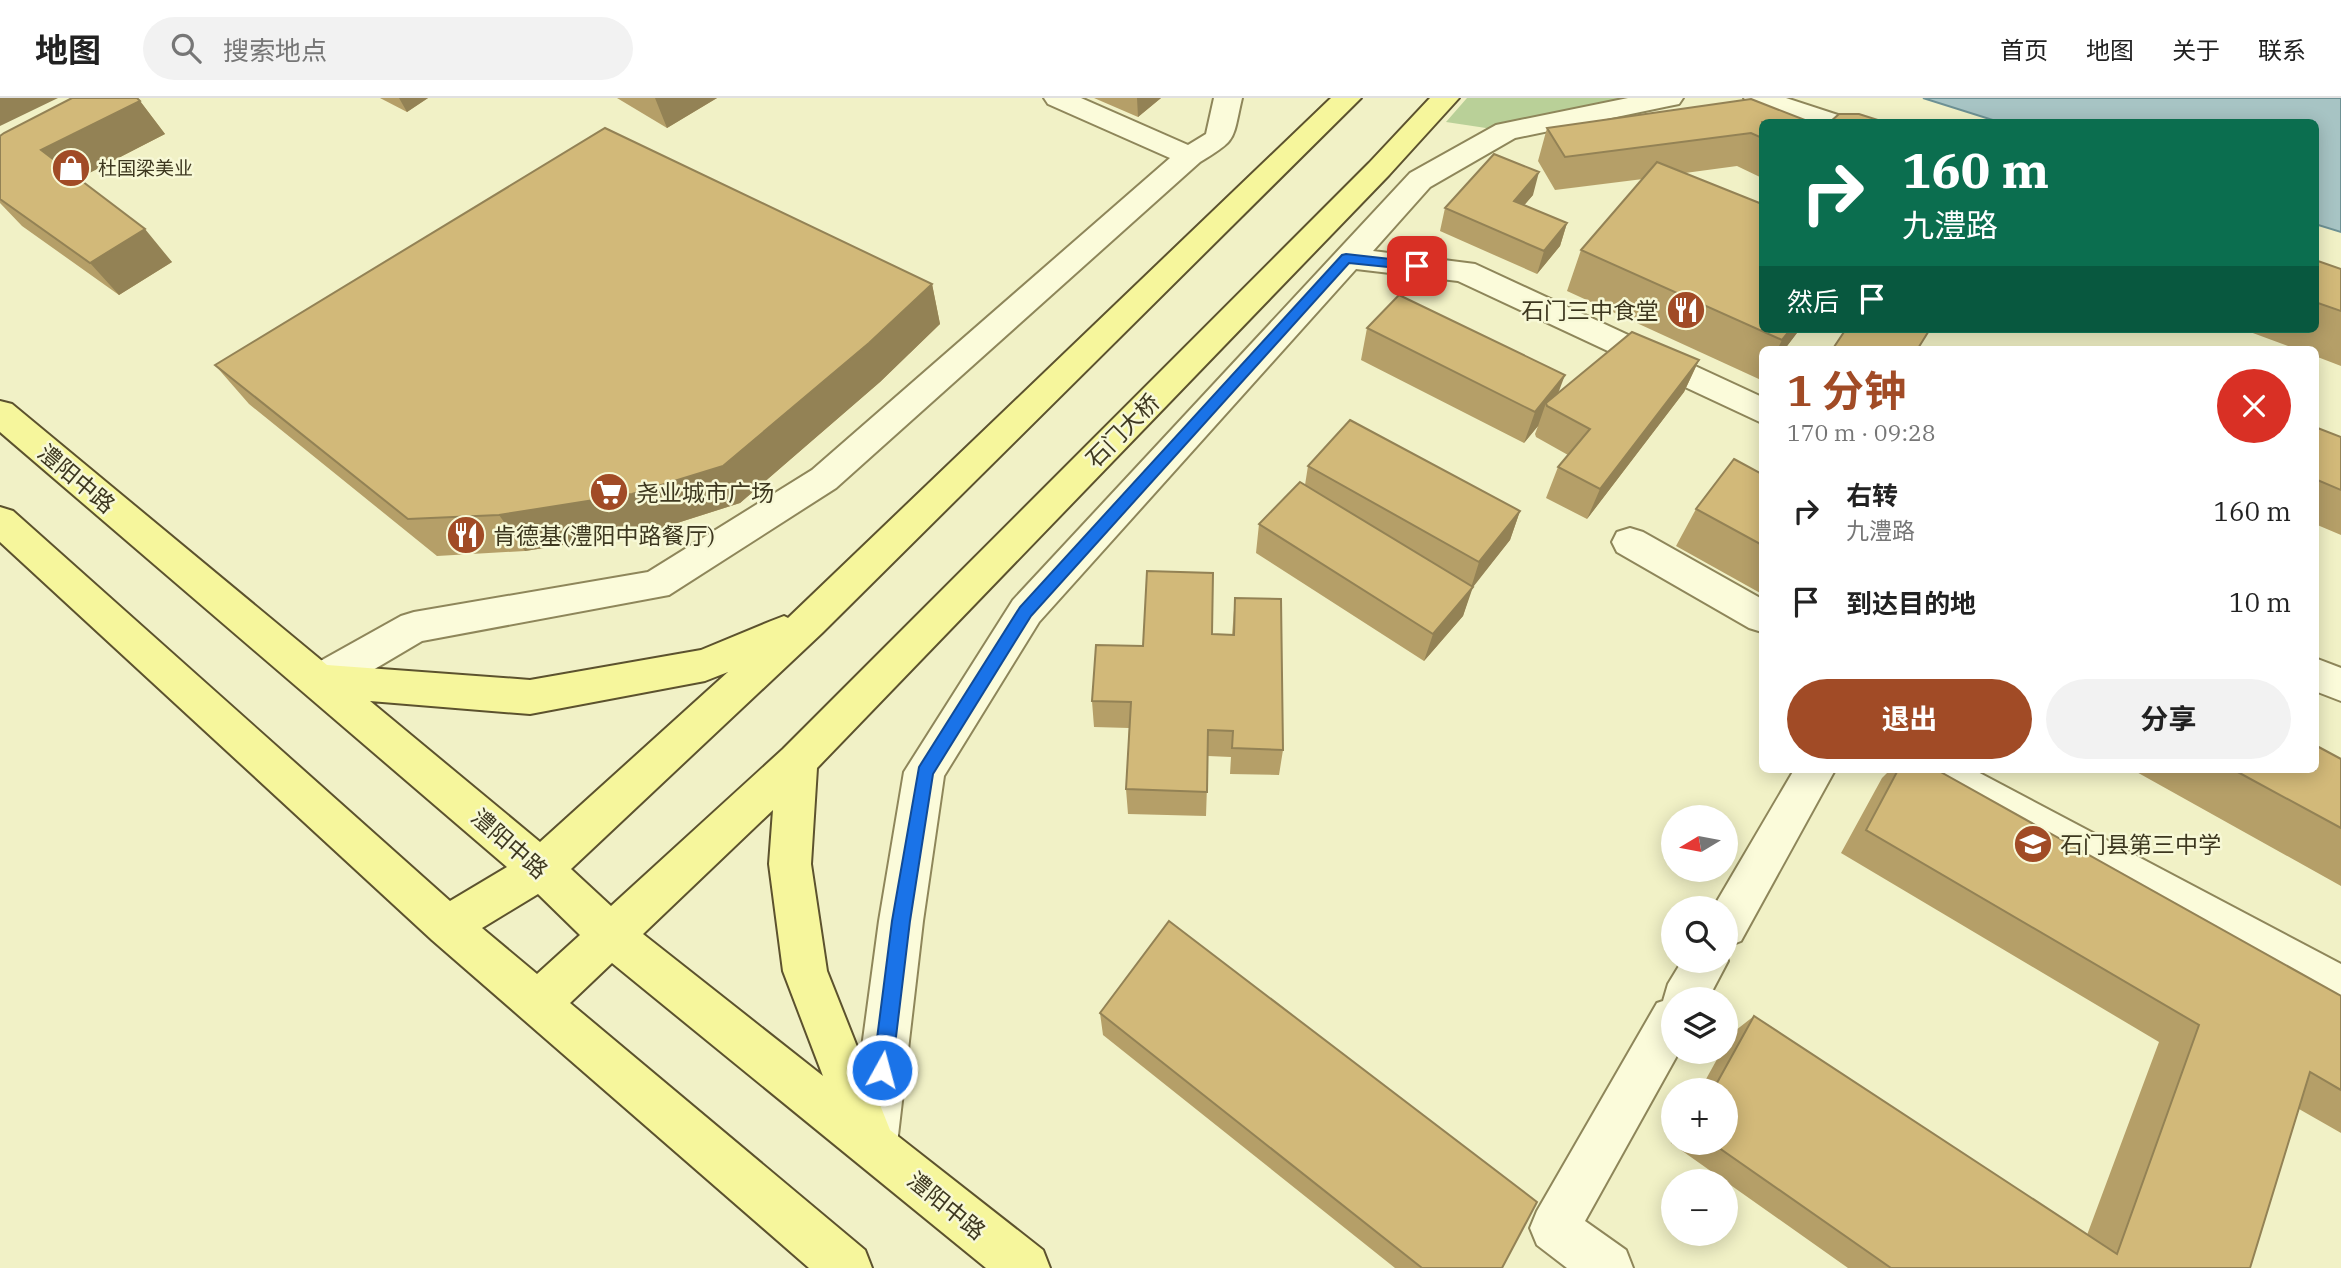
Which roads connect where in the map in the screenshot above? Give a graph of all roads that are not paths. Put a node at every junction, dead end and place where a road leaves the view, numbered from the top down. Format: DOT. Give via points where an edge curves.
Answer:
graph roads {
  1 [pos="1058,98"];
  2 [pos="1228,98"];
  3 [pos="1347,98"];
  4 [pos="1445,98"];
  5 [pos="1669,98"];
  6 [pos="1758,98"];
  7 [pos="1822,119"];
  8 [pos="1190,156"];
  9 [pos="1346,258"];
  10 [pos="1759,410"];
  11 [pos="0,413"];
  12 [pos="0,521"];
  13 [pos="1630,542"];
  14 [pos="1759,615"];
  15 [pos="808,622"];
  16 [pos="2319,676"];
  17 [pos="320,681"];
  18 [pos="2341,685"];
  19 [pos="797,761"];
  20 [pos="1813,773"];
  21 [pos="1942,773"];
  22 [pos="541,869"];
  23 [pos="1738,906"];
  24 [pos="447,926"];
  25 [pos="611,935"];
  26 [pos="2341,988"];
  27 [pos="538,1003"];
  28 [pos="1661,1040"];
  29 [pos="873,1144"];
  30 [pos="847,1268"];
  31 [pos="1024,1268"];
  32 [pos="1608,1268"];
  1 -- 8 [label="street"];
  2 -- 8 [label="street" via="1219,138"];
  3 -- 15 [label="main road"];
  4 -- 19 [label="main road, 石门大桥"];
  5 -- 9 [label="street" via="1506,131 1420,180"];
  6 -- 7 [label="street"];
  8 -- 17 [label="street" via="824,479 656,585 414,626"];
  9 -- 10 [label="street" via="1464,271"];
  9 -- 29 [label="street" via="1026,611 925,772"];
  11 -- 17 [label="main road, 澧阳中路"];
  12 -- 24 [label="main road"];
  13 -- 14 [label="street"];
  15 -- 17 [label="main road" via="705,665 530,697"];
  15 -- 22 [label="main road"];
  16 -- 18 [label="street"];
  17 -- 22 [label="main road, 澧阳中路"];
  19 -- 25 [label="main road, 石门大桥"];
  19 -- 29 [label="main road" via="790,864 805,971"];
  20 -- 23 [label="street"];
  21 -- 26 [label="street"];
  22 -- 24 [label="main road"];
  22 -- 25 [label="main road, 澧阳中路"];
  24 -- 27 [label="main road"];
  25 -- 27 [label="main road, 石门大桥"];
  25 -- 29 [label="main road, 澧阳中路"];
  27 -- 30 [label="main road"];
  28 -- 32 [label="street" via="1554,1228"];
  29 -- 31 [label="main road, 澧阳中路"];
}
